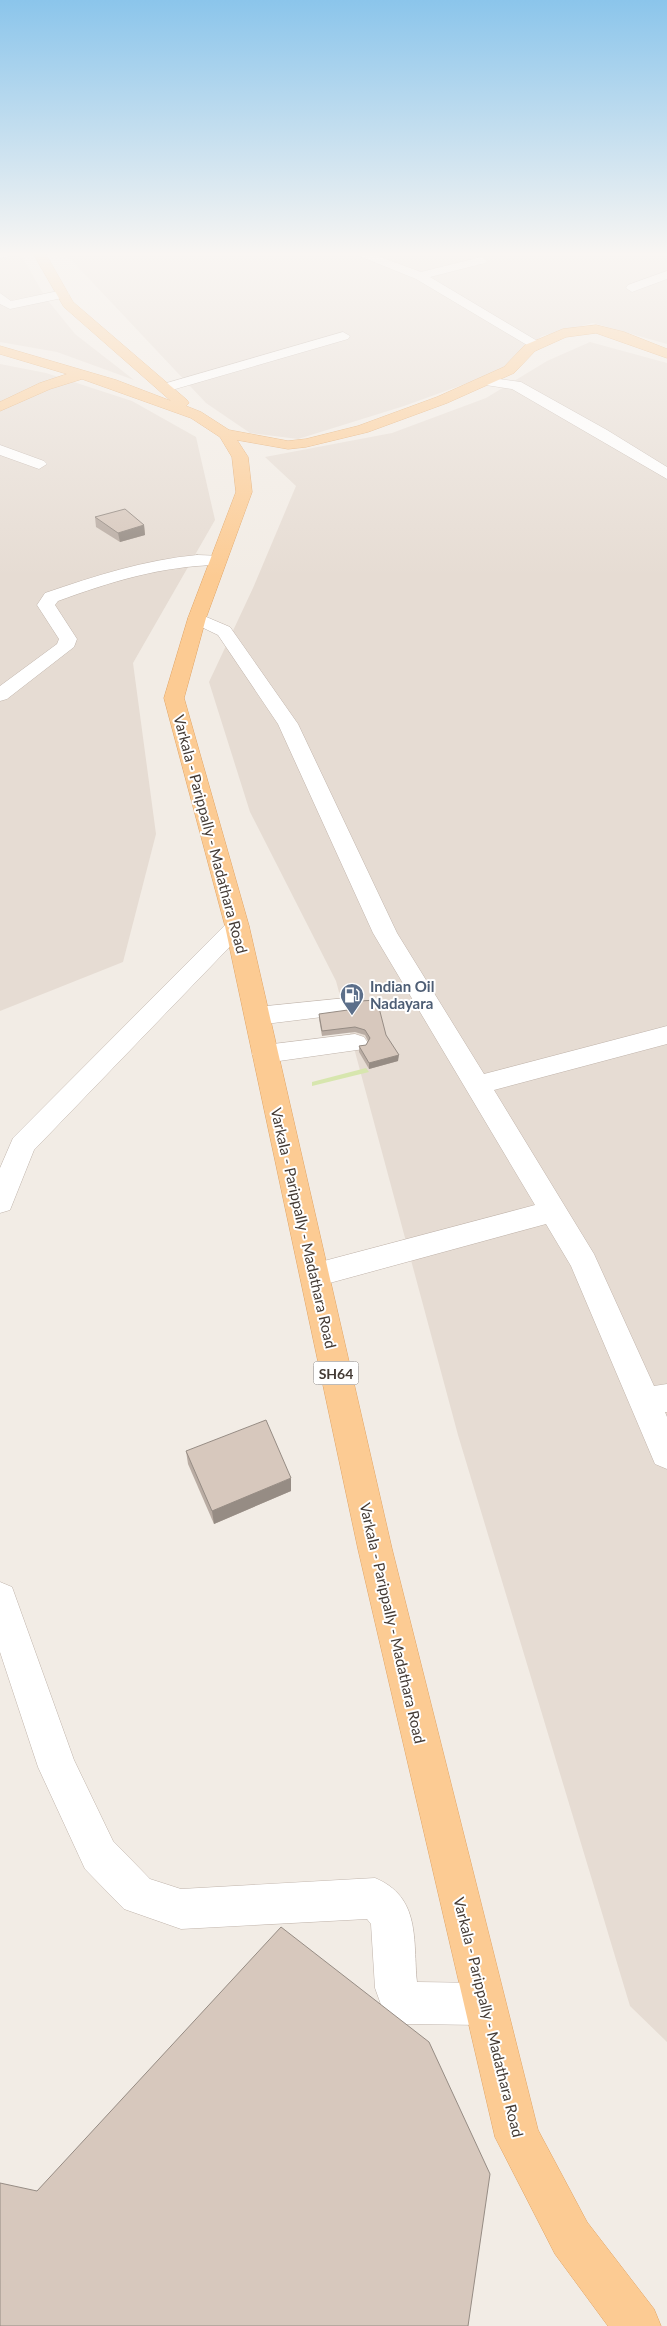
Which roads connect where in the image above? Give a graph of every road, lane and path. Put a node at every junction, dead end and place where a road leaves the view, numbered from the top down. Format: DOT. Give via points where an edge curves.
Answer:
graph roads {
  1 [pos="33,360"];
  2 [pos="132,360"];
  3 [pos="270,360"];
  4 [pos="519,360"];
  5 [pos="82,374"];
  6 [pos="484,381"];
  7 [pos="165,388"];
  8 [pos="0,407"];
  9 [pos="196,415"];
  10 [pos="225,434"];
  11 [pos="0,450"];
  12 [pos="39,464"];
  13 [pos="667,474"];
  14 [pos="218,560"];
  15 [pos="197,618"];
  16 [pos="0,695"];
  17 [pos="237,926"];
  18 [pos="346,1007"];
  19 [pos="257,1016"];
  20 [pos="667,1035"];
  21 [pos="355,1043"];
  22 [pos="266,1054"];
  23 [pos="478,1085"];
  24 [pos="0,1202"];
  25 [pos="553,1211"];
  26 [pos="315,1275"];
  27 [pos="656,1400"];
  28 [pos="667,1454"];
  29 [pos="0,1600"];
  30 [pos="484,2004"];
  31 [pos="637,2326"];
  1 -- 5 [label="main road, Varkala - Parippally - Madathara Road / SH64"];
  2 -- 7 [label="main road"];
  3 -- 7 [label="street"];
  4 -- 6 [label="main road" via="509,370"];
  5 -- 8 [label="main road" via="45,386"];
  5 -- 9 [label="main road, Varkala - Parippally - Madathara Road / SH64"];
  6 -- 10 [label="main road" via="388,420 306,444 288,445"];
  6 -- 13 [label="street" via="516,385"];
  7 -- 9 [label="main road"];
  9 -- 10 [label="main road, Varkala - Parippally - Madathara Road / SH64"];
  10 -- 14 [label="main road, Varkala - Parippally - Madathara Road / SH64" via="240,457 244,492"];
  11 -- 12 [label="street"];
  14 -- 15 [label="main road, Varkala - Parippally - Madathara Road / SH64"];
  14 -- 16 [label="street" via="160,564 50,597 46,604 68,639 66,647"];
  15 -- 17 [label="main road, Varkala - Parippally - Madathara Road / SH64" via="174,698"];
  15 -- 23 [label="street" via="224,631 288,724 385,933"];
  17 -- 19 [label="main road, Varkala - Parippally - Madathara Road / SH64"];
  17 -- 24 [label="street" via="23,1145"];
  18 -- 19 [label="street"];
  19 -- 22 [label="main road, Varkala - Parippally - Madathara Road / SH64"];
  20 -- 23 [label="street"];
  21 -- 22 [label="street"];
  22 -- 26 [label="main road, Varkala - Parippally - Madathara Road / SH64"];
  23 -- 25 [label="street"];
  25 -- 26 [label="street"];
  25 -- 27 [label="street" via="584,1262"];
  26 -- 30 [label="main road, Varkala - Parippally - Madathara Road / SH64" via="375,1549"];
  27 -- 28 [label="street"];
  29 -- 30 [label="street" via="57,1767 99,1855 138,1895 181,1909 375,1898 390,1915 399,1998 406,2003"];
  30 -- 31 [label="main road, Varkala - Parippally - Madathara Road / SH64" via="517,2137 571,2238"];
}
